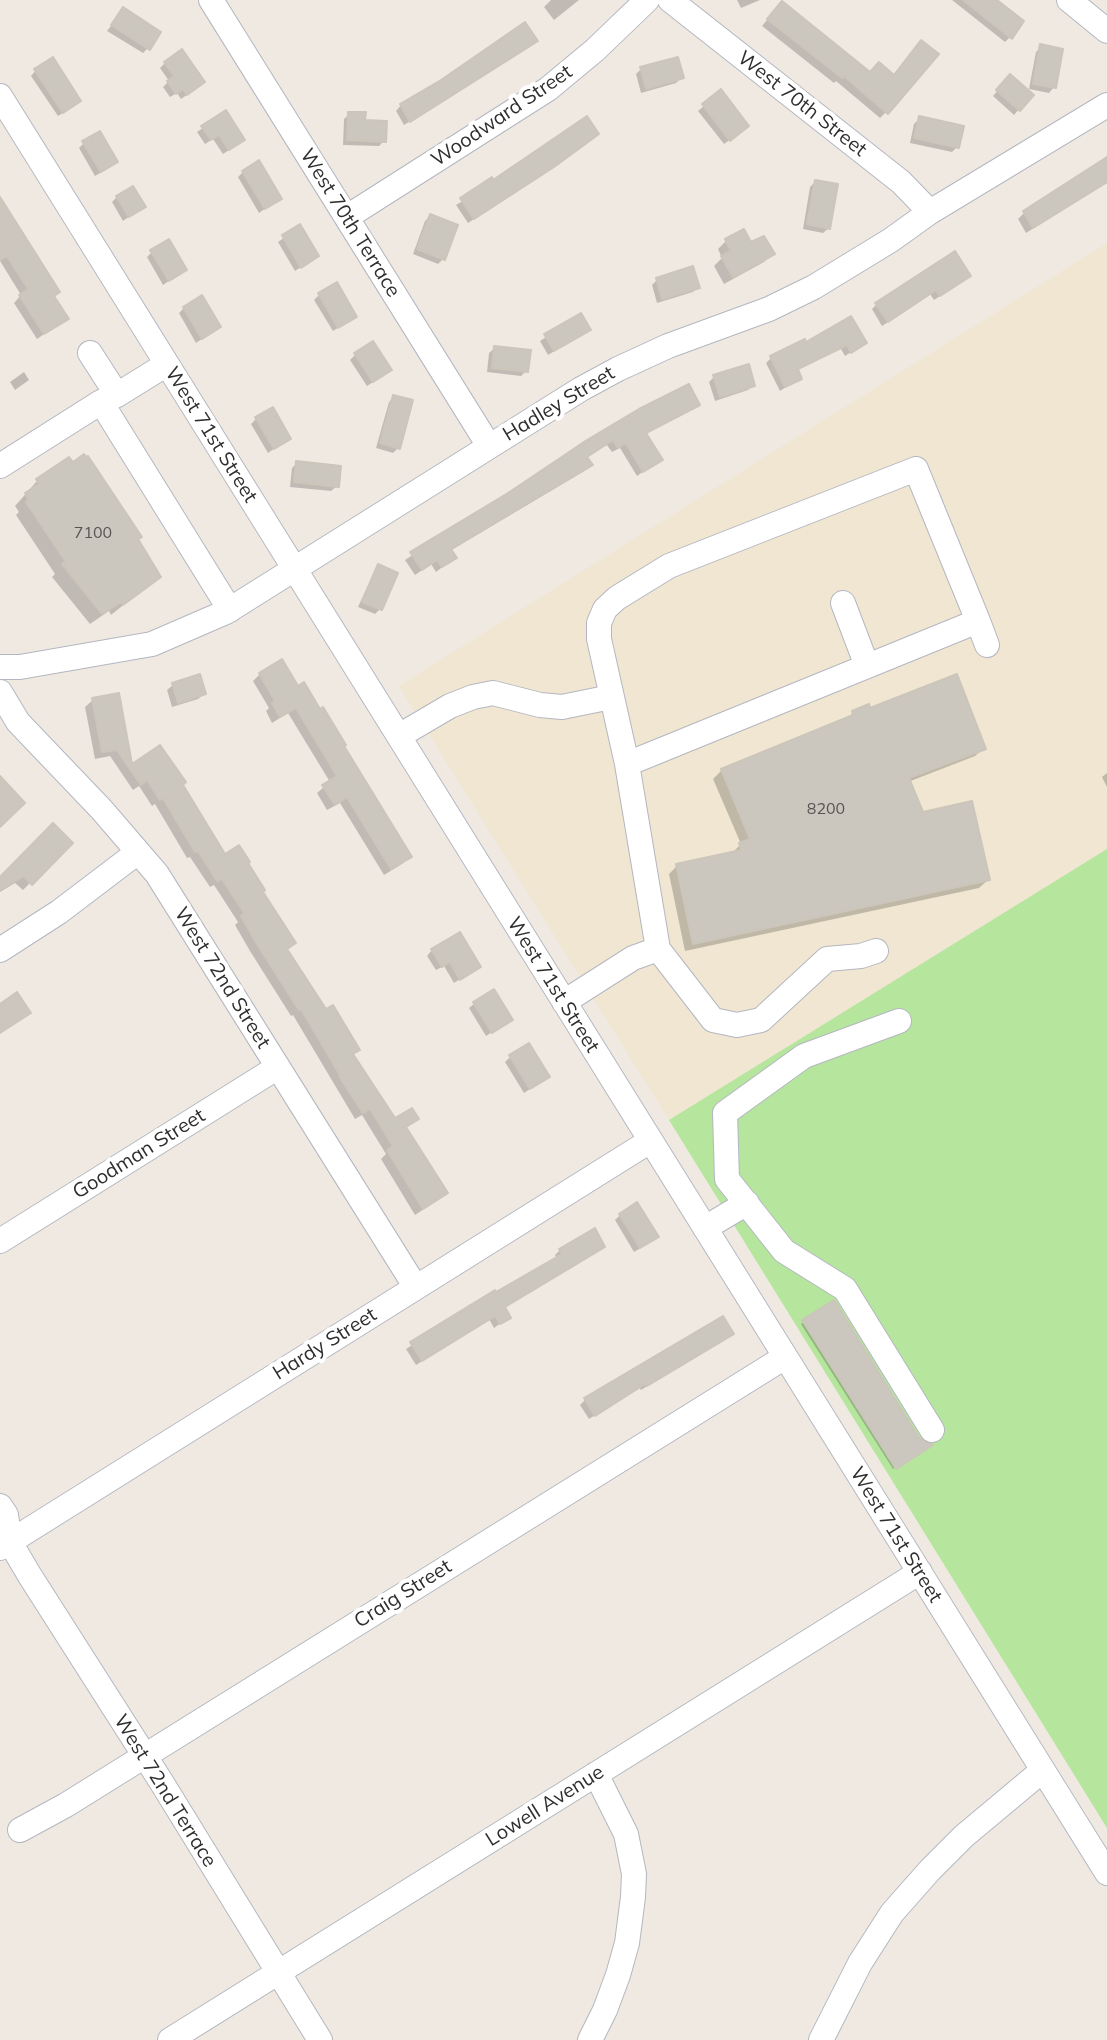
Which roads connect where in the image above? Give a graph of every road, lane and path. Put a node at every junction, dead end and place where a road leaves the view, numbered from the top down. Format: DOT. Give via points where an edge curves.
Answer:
graph roads {
  1 [pos="211,0"];
  2 [pos="647,0"];
  3 [pos="670,0"];
  4 [pos="1069,0"];
  5 [pos="1107,31"];
  6 [pos="0,96"];
  7 [pos="1107,105"];
  8 [pos="930,212"];
  9 [pos="347,217"];
  10 [pos="90,353"];
  11 [pos="167,364"];
  12 [pos="109,398"];
  13 [pos="489,446"];
  14 [pos="0,466"];
  15 [pos="295,569"];
  16 [pos="843,603"];
  17 [pos="230,610"];
  18 [pos="978,621"];
  19 [pos="987,645"];
  20 [pos="867,666"];
  21 [pos="0,667"];
  22 [pos="0,692"];
  23 [pos="611,697"];
  24 [pos="399,736"];
  25 [pos="627,764"];
  26 [pos="138,852"];
  27 [pos="658,949"];
  28 [pos="0,950"];
  29 [pos="876,951"];
  30 [pos="564,1002"];
  31 [pos="899,1021"];
  32 [pos="278,1067"];
  33 [pos="650,1141"];
  34 [pos="747,1203"];
  35 [pos="705,1228"];
  36 [pos="0,1241"];
  37 [pos="415,1286"];
  38 [pos="785,1357"];
  39 [pos="932,1430"];
  40 [pos="0,1506"];
  41 [pos="3,1541"];
  42 [pos="920,1572"];
  43 [pos="144,1756"];
  44 [pos="1043,1770"];
  45 [pos="596,1774"];
  46 [pos="20,1830"];
  47 [pos="1107,1873"];
  48 [pos="278,1972"];
  49 [pos="170,2040"];
  50 [pos="320,2040"];
  51 [pos="590,2040"];
  52 [pos="821,2040"];
  1 -- 9 [label="street, West 70th Terrace"];
  2 -- 9 [label="street, Woodward Street" via="548,89"];
  3 -- 8 [label="street, West 70th Street" via="901,182"];
  4 -- 5 [label="street"];
  6 -- 11 [label="street, West 71st Street"];
  7 -- 8 [label="street, Hadley Street"];
  8 -- 13 [label="street, Hadley Street" via="814,287 618,369"];
  9 -- 13 [label="street, West 70th Terrace"];
  10 -- 12 [label="street"];
  11 -- 12 [label="street"];
  11 -- 15 [label="street, West 71st Street"];
  12 -- 14 [label="street"];
  12 -- 17 [label="street"];
  13 -- 15 [label="street, Hadley Street"];
  15 -- 17 [label="street, Hadley Street"];
  15 -- 24 [label="street, West 71st Street"];
  16 -- 20 [label="street"];
  17 -- 21 [label="street, Hadley Street" via="152,644"];
  18 -- 19 [label="street"];
  18 -- 20 [label="street"];
  18 -- 23 [label="street" via="916,469 669,566 617,598 599,623"];
  20 -- 25 [label="street"];
  22 -- 26 [label="street, West 72nd Street" via="18,722"];
  23 -- 24 [label="street" via="562,707 493,693 450,706"];
  23 -- 25 [label="street"];
  24 -- 30 [label="street, West 71st Street"];
  25 -- 27 [label="street"];
  26 -- 28 [label="street"];
  26 -- 32 [label="street, West 72nd Street"];
  27 -- 29 [label="street" via="713,1020 737,1025 761,1020 827,959"];
  27 -- 30 [label="street" via="633,958"];
  30 -- 33 [label="street, West 71st Street"];
  31 -- 34 [label="street" via="804,1056 725,1113 727,1179"];
  32 -- 36 [label="street, Goodman Street"];
  32 -- 37 [label="street, West 72nd Street"];
  33 -- 35 [label="street, West 71st Street"];
  33 -- 37 [label="street, Hardy Street"];
  34 -- 35 [label="street"];
  34 -- 39 [label="street" via="784,1251 845,1289"];
  35 -- 38 [label="street, West 71st Street"];
  37 -- 41 [label="street, Hardy Street"];
  38 -- 42 [label="street, West 71st Street"];
  38 -- 43 [label="street, Craig Street"];
  40 -- 41 [label="street, West 72nd Terrace" via="6,1515"];
  41 -- 43 [label="street, West 72nd Terrace"];
  42 -- 44 [label="street, West 71st Street"];
  42 -- 45 [label="street, Lowell Avenue"];
  43 -- 46 [label="street, Craig Street"];
  43 -- 48 [label="street, West 72nd Terrace"];
  44 -- 47 [label="street, West 71st Street"];
  44 -- 52 [label="street" via="964,1836 892,1913"];
  45 -- 48 [label="street, Lowell Avenue"];
  45 -- 51 [label="street" via="626,1834 633,1886 627,1943"];
  48 -- 49 [label="street, Lowell Avenue"];
  48 -- 50 [label="street, West 72nd Terrace"];
}
